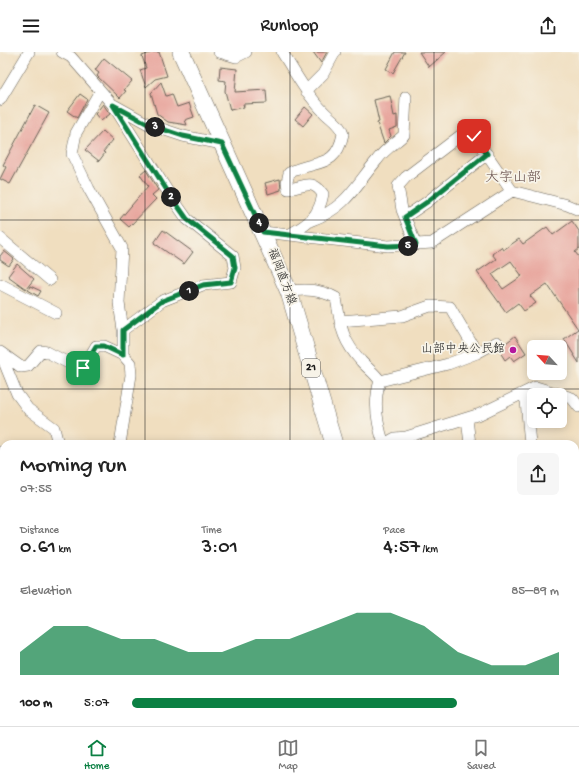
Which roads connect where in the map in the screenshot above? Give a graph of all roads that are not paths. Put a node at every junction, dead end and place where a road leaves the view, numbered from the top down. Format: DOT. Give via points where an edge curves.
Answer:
graph roads {
  1 [pos="29,52"];
  2 [pos="181,52"];
  3 [pos="219,52"];
  4 [pos="246,52"];
  5 [pos="282,52"];
  6 [pos="335,52"];
  7 [pos="67,53"];
  8 [pos="100,91"];
  9 [pos="306,91"];
  10 [pos="406,97"];
  11 [pos="0,100"];
  12 [pos="113,105"];
  13 [pos="222,144"];
  14 [pos="487,154"];
  15 [pos="512,191"];
  16 [pos="579,210"];
  17 [pos="405,217"];
  18 [pos="312,220"];
  19 [pos="263,232"];
  20 [pos="290,234"];
  21 [pos="0,238"];
  22 [pos="416,245"];
  23 [pos="50,280"];
  24 [pos="0,284"];
  25 [pos="289,292"];
  26 [pos="56,313"];
  27 [pos="340,321"];
  28 [pos="123,330"];
  29 [pos="497,342"];
  30 [pos="0,352"];
  31 [pos="477,353"];
  32 [pos="123,355"];
  33 [pos="380,382"];
  34 [pos="523,395"];
  35 [pos="579,407"];
  36 [pos="467,419"];
  37 [pos="57,440"];
  38 [pos="121,440"];
  39 [pos="333,440"];
  40 [pos="383,440"];
  41 [pos="391,440"];
  42 [pos="470,440"];
  43 [pos="530,440"];
  1 -- 11 [label="street"];
  2 -- 13 [label="main road, 福岡直方線 / 21"];
  3 -- 4 [label="street" via="236,57"];
  5 -- 9 [label="street"];
  6 -- 9 [label="street" via="323,74"];
  7 -- 8 [label="street"];
  8 -- 12 [label="street"];
  8 -- 28 [label="street" via="76,133 72,154 122,248 119,303"];
  9 -- 18 [label="street" via="343,134 330,160 298,168 289,173 288,189 312,184 323,194 322,202"];
  10 -- 18 [label="street" via="404,135 378,158 349,196 328,214"];
  12 -- 13 [label="street" via="150,125 183,136"];
  12 -- 28 [label="street" via="187,219 233,256 235,268 231,282 203,285 162,301"];
  13 -- 19 [label="main road, 福岡直方線 / 21"];
  14 -- 15 [label="street"];
  14 -- 17 [label="street"];
  14 -- 17 [label="street" via="474,136 465,132 406,177 398,186"];
  15 -- 16 [label="street"];
  15 -- 22 [label="street" via="432,243"];
  17 -- 22 [label="street"];
  18 -- 20 [label="street" via="305,227"];
  19 -- 20 [label="street"];
  19 -- 25 [label="main road, 福岡直方線 / 21"];
  20 -- 22 [label="street" via="388,246"];
  21 -- 23 [label="street"];
  24 -- 26 [label="street"];
  25 -- 27 [label="street" via="301,289 329,294 336,298"];
  25 -- 39 [label="main road, 福岡直方線 / 21"];
  27 -- 31 [label="street" via="402,316 430,306 450,307"];
  27 -- 33 [label="street" via="346,344"];
  28 -- 32 [label="street"];
  29 -- 31 [label="street"];
  30 -- 32 [label="street" via="22,367 28,366 41,351 80,369 96,346 104,346"];
  30 -- 37 [label="street" via="17,394 28,409 54,428"];
  31 -- 33 [label="street" via="448,364"];
  32 -- 38 [label="street" via="130,364 131,375"];
  33 -- 40 [label="street" via="377,390 377,424"];
  34 -- 35 [label="street" via="536,387 572,398"];
  34 -- 36 [label="street"];
  34 -- 43 [label="street" via="526,401"];
  36 -- 41 [label="street"];
  36 -- 42 [label="street"];
}
